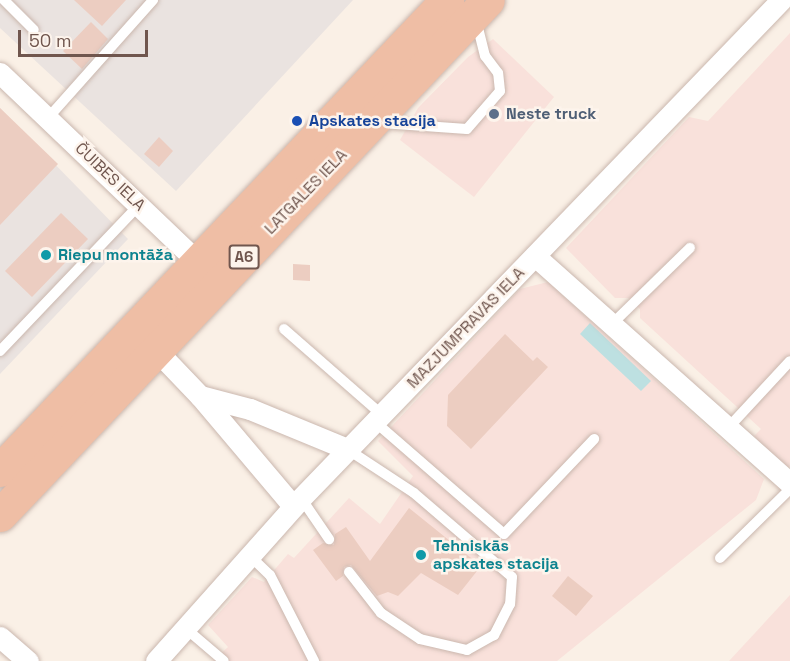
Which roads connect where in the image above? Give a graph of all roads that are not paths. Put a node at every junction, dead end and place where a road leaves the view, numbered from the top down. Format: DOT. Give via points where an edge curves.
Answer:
graph roads {
  1 [pos="4,0"];
  2 [pos="153,0"];
  3 [pos="447,0"];
  4 [pos="781,0"];
  5 [pos="483,6"];
  6 [pos="34,30"];
  7 [pos="0,73"];
  8 [pos="48,118"];
  9 [pos="372,123"];
  10 [pos="139,205"];
  11 [pos="690,248"];
  12 [pos="535,256"];
  13 [pos="208,273"];
  14 [pos="612,324"];
  15 [pos="284,329"];
  16 [pos="156,350"];
  17 [pos="0,351"];
  18 [pos="790,361"];
  19 [pos="200,396"];
  20 [pos="378,418"];
  21 [pos="728,428"];
  22 [pos="594,439"];
  23 [pos="347,449"];
  24 [pos="0,470"];
  25 [pos="790,483"];
  26 [pos="790,489"];
  27 [pos="297,502"];
  28 [pos="0,514"];
  29 [pos="329,538"];
  30 [pos="249,555"];
  31 [pos="720,558"];
  32 [pos="349,572"];
  33 [pos="184,627"];
  34 [pos="0,638"];
  35 [pos="28,661"];
  36 [pos="156,661"];
  37 [pos="224,661"];
  38 [pos="314,661"];
  1 -- 6 [label="lane"];
  2 -- 8 [label="lane"];
  3 -- 13 [label="highway, LATGALES IELA / A6"];
  4 -- 12 [label="street, MAZJUMPRAVAS IELA"];
  5 -- 9 [label="highway, LATGALES IELA / A6"];
  5 -- 9 [label="lane" via="477,34 498,73 500,91 467,129"];
  7 -- 8 [label="street, ČUIBES IELA"];
  8 -- 10 [label="street, ČUIBES IELA"];
  9 -- 13 [label="highway, LATGALES IELA / A6"];
  10 -- 13 [label="street, ČUIBES IELA"];
  10 -- 17 [label="lane"];
  11 -- 14 [label="lane"];
  12 -- 14 [label="street"];
  12 -- 20 [label="street, MAZJUMPRAVAS IELA"];
  13 -- 16 [label="highway, LATGALES IELA / A6"];
  13 -- 24 [label="highway, LATGALES IELA / A6"];
  14 -- 21 [label="street"];
  15 -- 20 [label="lane"];
  16 -- 19 [label="street"];
  16 -- 28 [label="highway, LATGALES IELA / A6"];
  18 -- 21 [label="lane"];
  19 -- 23 [label="street" via="250,409"];
  19 -- 27 [label="street"];
  20 -- 22 [label="lane" via="504,534"];
  20 -- 23 [label="street, MAZJUMPRAVAS IELA"];
  21 -- 25 [label="street"];
  23 -- 27 [label="street, MAZJUMPRAVAS IELA"];
  23 -- 32 [label="lane" via="414,493 512,577 510,604 494,635 467,650 420,639 381,613"];
  26 -- 31 [label="lane"];
  27 -- 29 [label="lane"];
  27 -- 30 [label="street, MAZJUMPRAVAS IELA"];
  30 -- 33 [label="street, MAZJUMPRAVAS IELA"];
  30 -- 38 [label="lane" via="270,575"];
  33 -- 36 [label="street, MAZJUMPRAVAS IELA"];
  33 -- 37 [label="lane"];
  34 -- 35 [label="street"];
}
